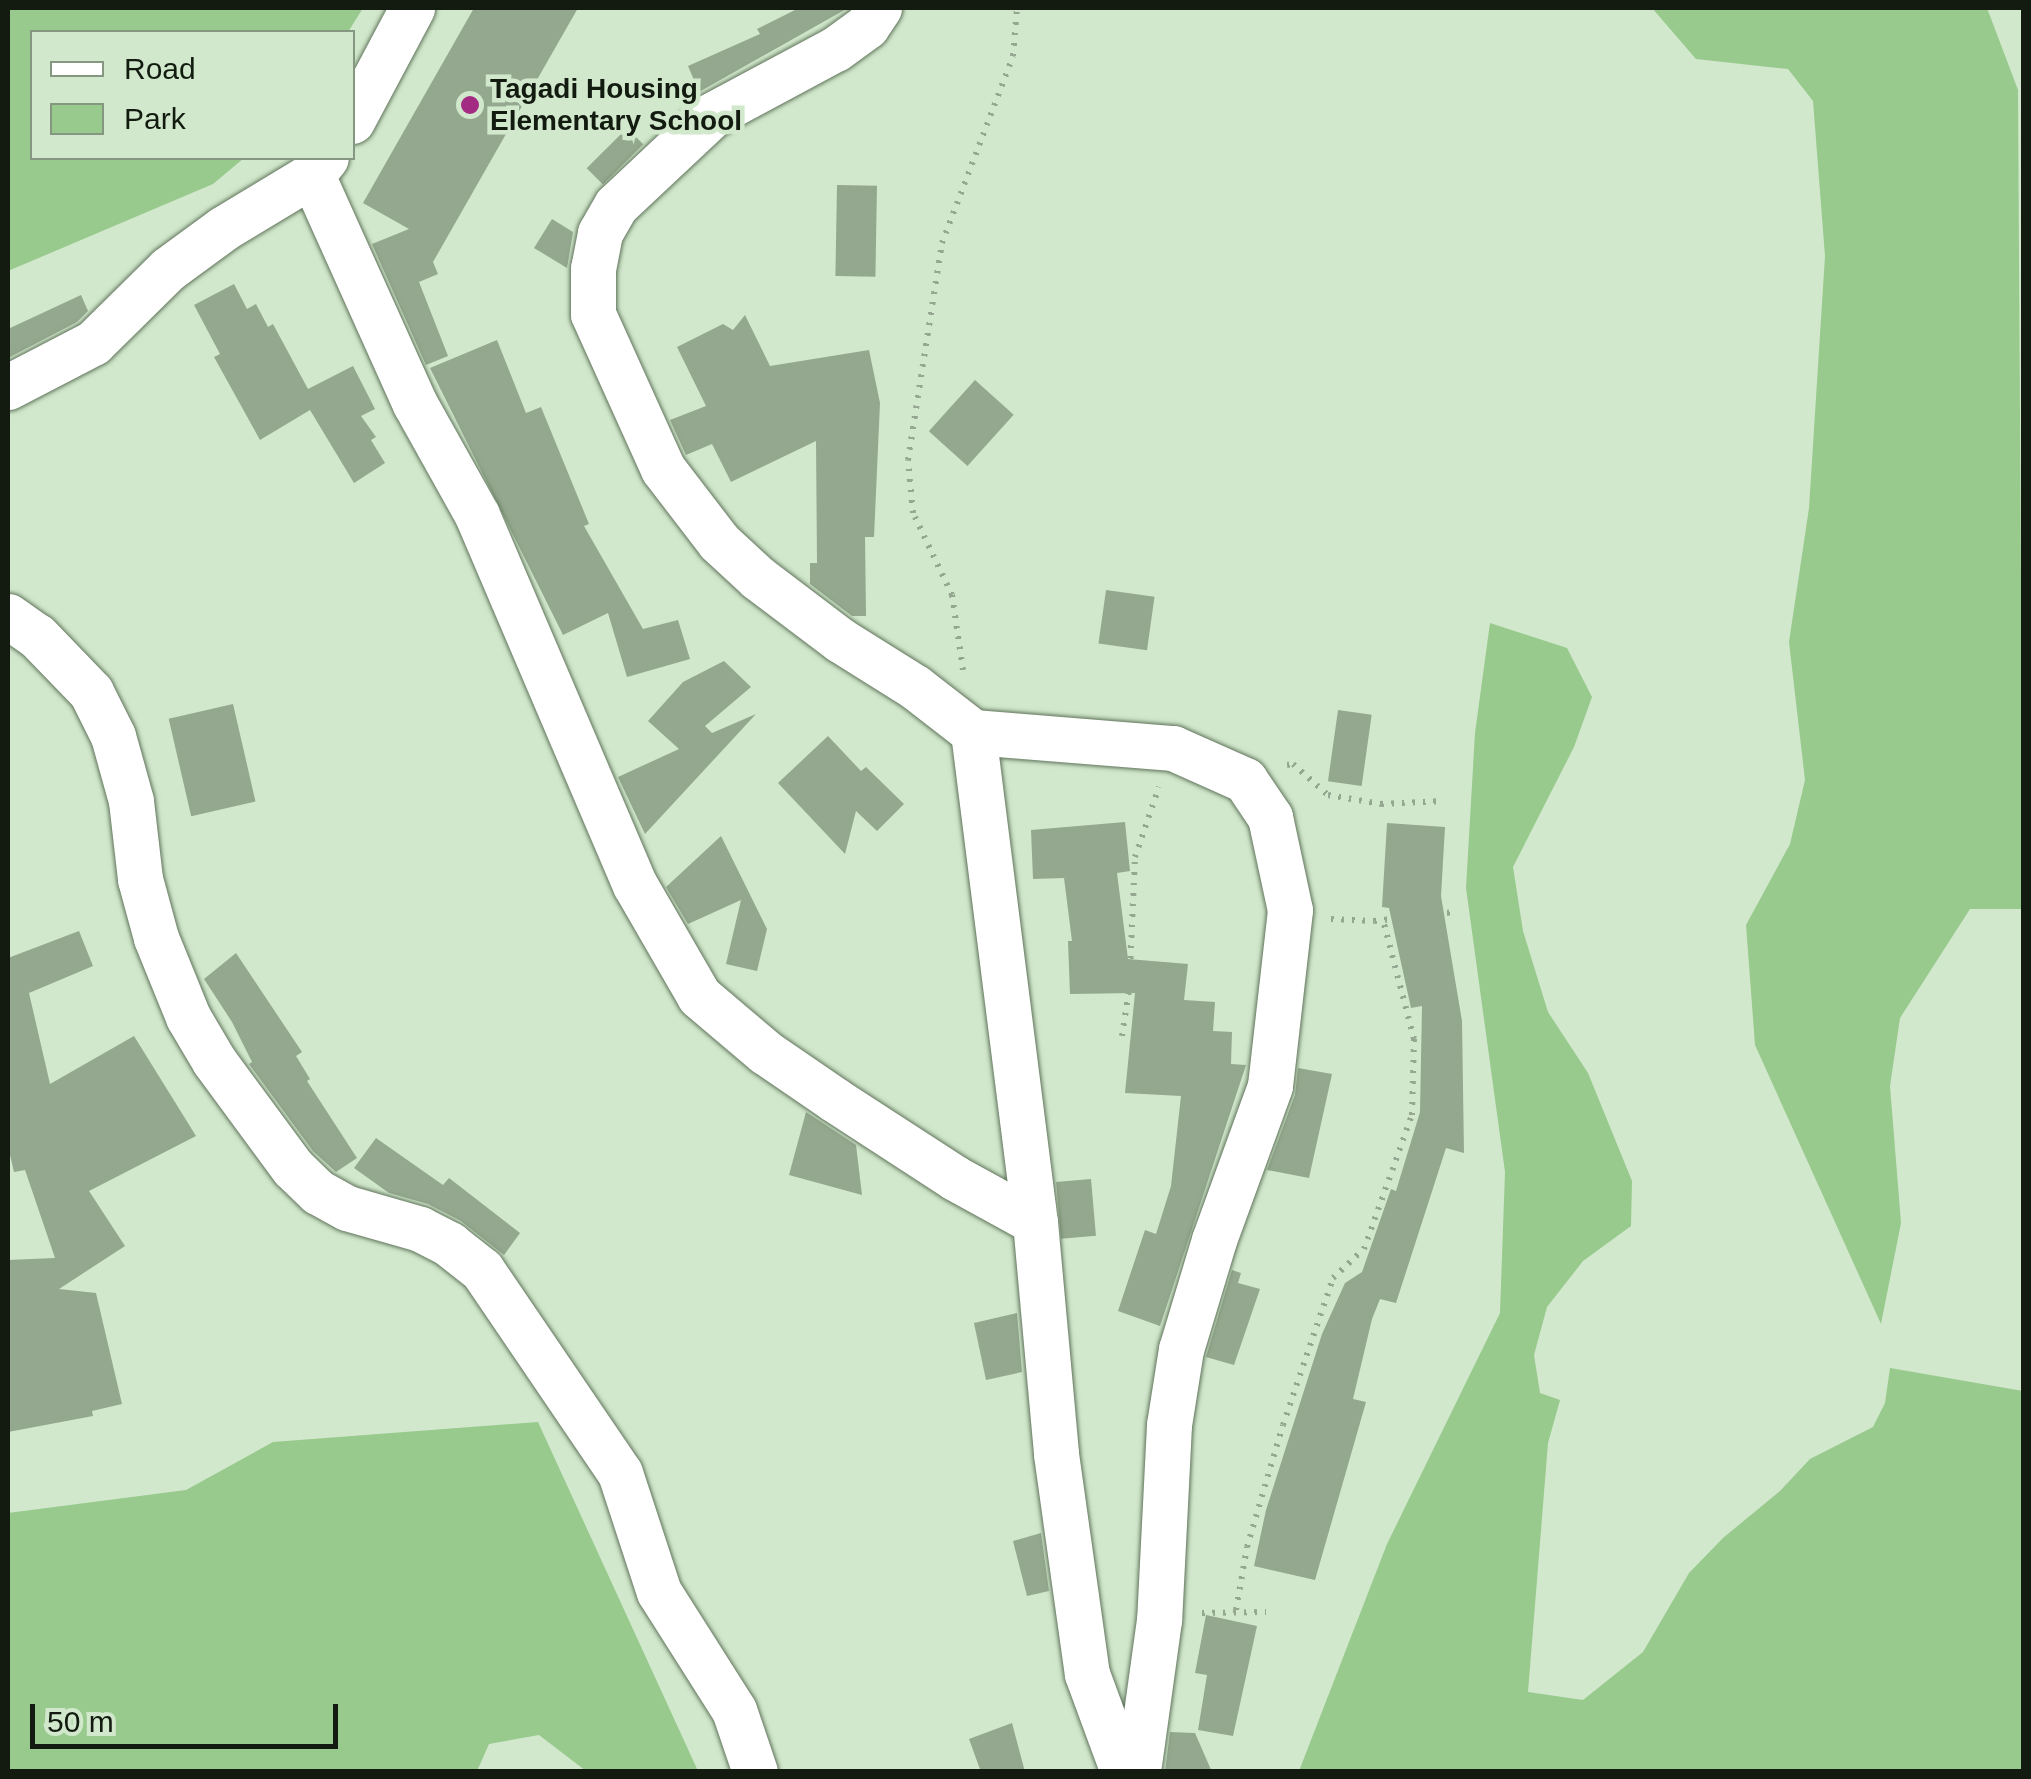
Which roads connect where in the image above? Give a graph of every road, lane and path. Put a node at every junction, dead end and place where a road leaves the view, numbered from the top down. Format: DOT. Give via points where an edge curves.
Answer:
graph roads {
  1 [pos="412,8"];
  2 [pos="879,8"];
  3 [pos="1017,8"];
  4 [pos="355,115"];
  5 [pos="319,166"];
  6 [pos="8,387"];
  7 [pos="8,616"];
  8 [pos="973,732"];
  9 [pos="1173,748"];
  10 [pos="1245,780"];
  11 [pos="1443,801"];
  12 [pos="1290,910"];
  13 [pos="1454,912"];
  14 [pos="1383,920"];
  15 [pos="1122,1036"];
  16 [pos="1035,1222"];
  17 [pos="1236,1610"];
  18 [pos="1266,1612"];
  19 [pos="1159,1620"];
  20 [pos="755,1772"];
  21 [pos="1123,1772"];
  22 [pos="1138,1772"];
  1 -- 4 [label="street"];
  2 -- 8 [label="street" via="867,26 835,48 712,115 616,206 600,233 593,314 662,469 719,542 758,578"];
  3 -- 8 [label="path" via="1013,56 942,242 908,460 914,513 952,596"];
  5 -- 6 [label="street" via="168,269 93,344"];
  5 -- 16 [label="street" via="416,404 477,516 636,885 699,996 834,1100"];
  7 -- 20 [label="street" via="91,692 113,736 156,938 214,1061 318,1192 346,1208 420,1229 482,1270 620,1474 659,1592 734,1710"];
  8 -- 9 [label="street"];
  8 -- 16 [label="street"];
  9 -- 10 [label="street"];
  9 -- 15 [label="path" via="1135,858"];
  10 -- 11 [label="path" via="1264,768 1293,764 1328,795 1381,804"];
  10 -- 12 [label="street" via="1270,817"];
  12 -- 14 [label="path" via="1344,922"];
  12 -- 19 [label="street" via="1270,1086 1181,1349 1169,1424"];
  13 -- 14 [label="path"];
  14 -- 17 [label="path" via="1414,1038 1412,1115 1364,1250 1334,1278 1283,1425"];
  16 -- 21 [label="street" via="1056,1454 1088,1674"];
  17 -- 18 [label="path"];
  17 -- 19 [label="path"];
  19 -- 22 [label="street"];
}
